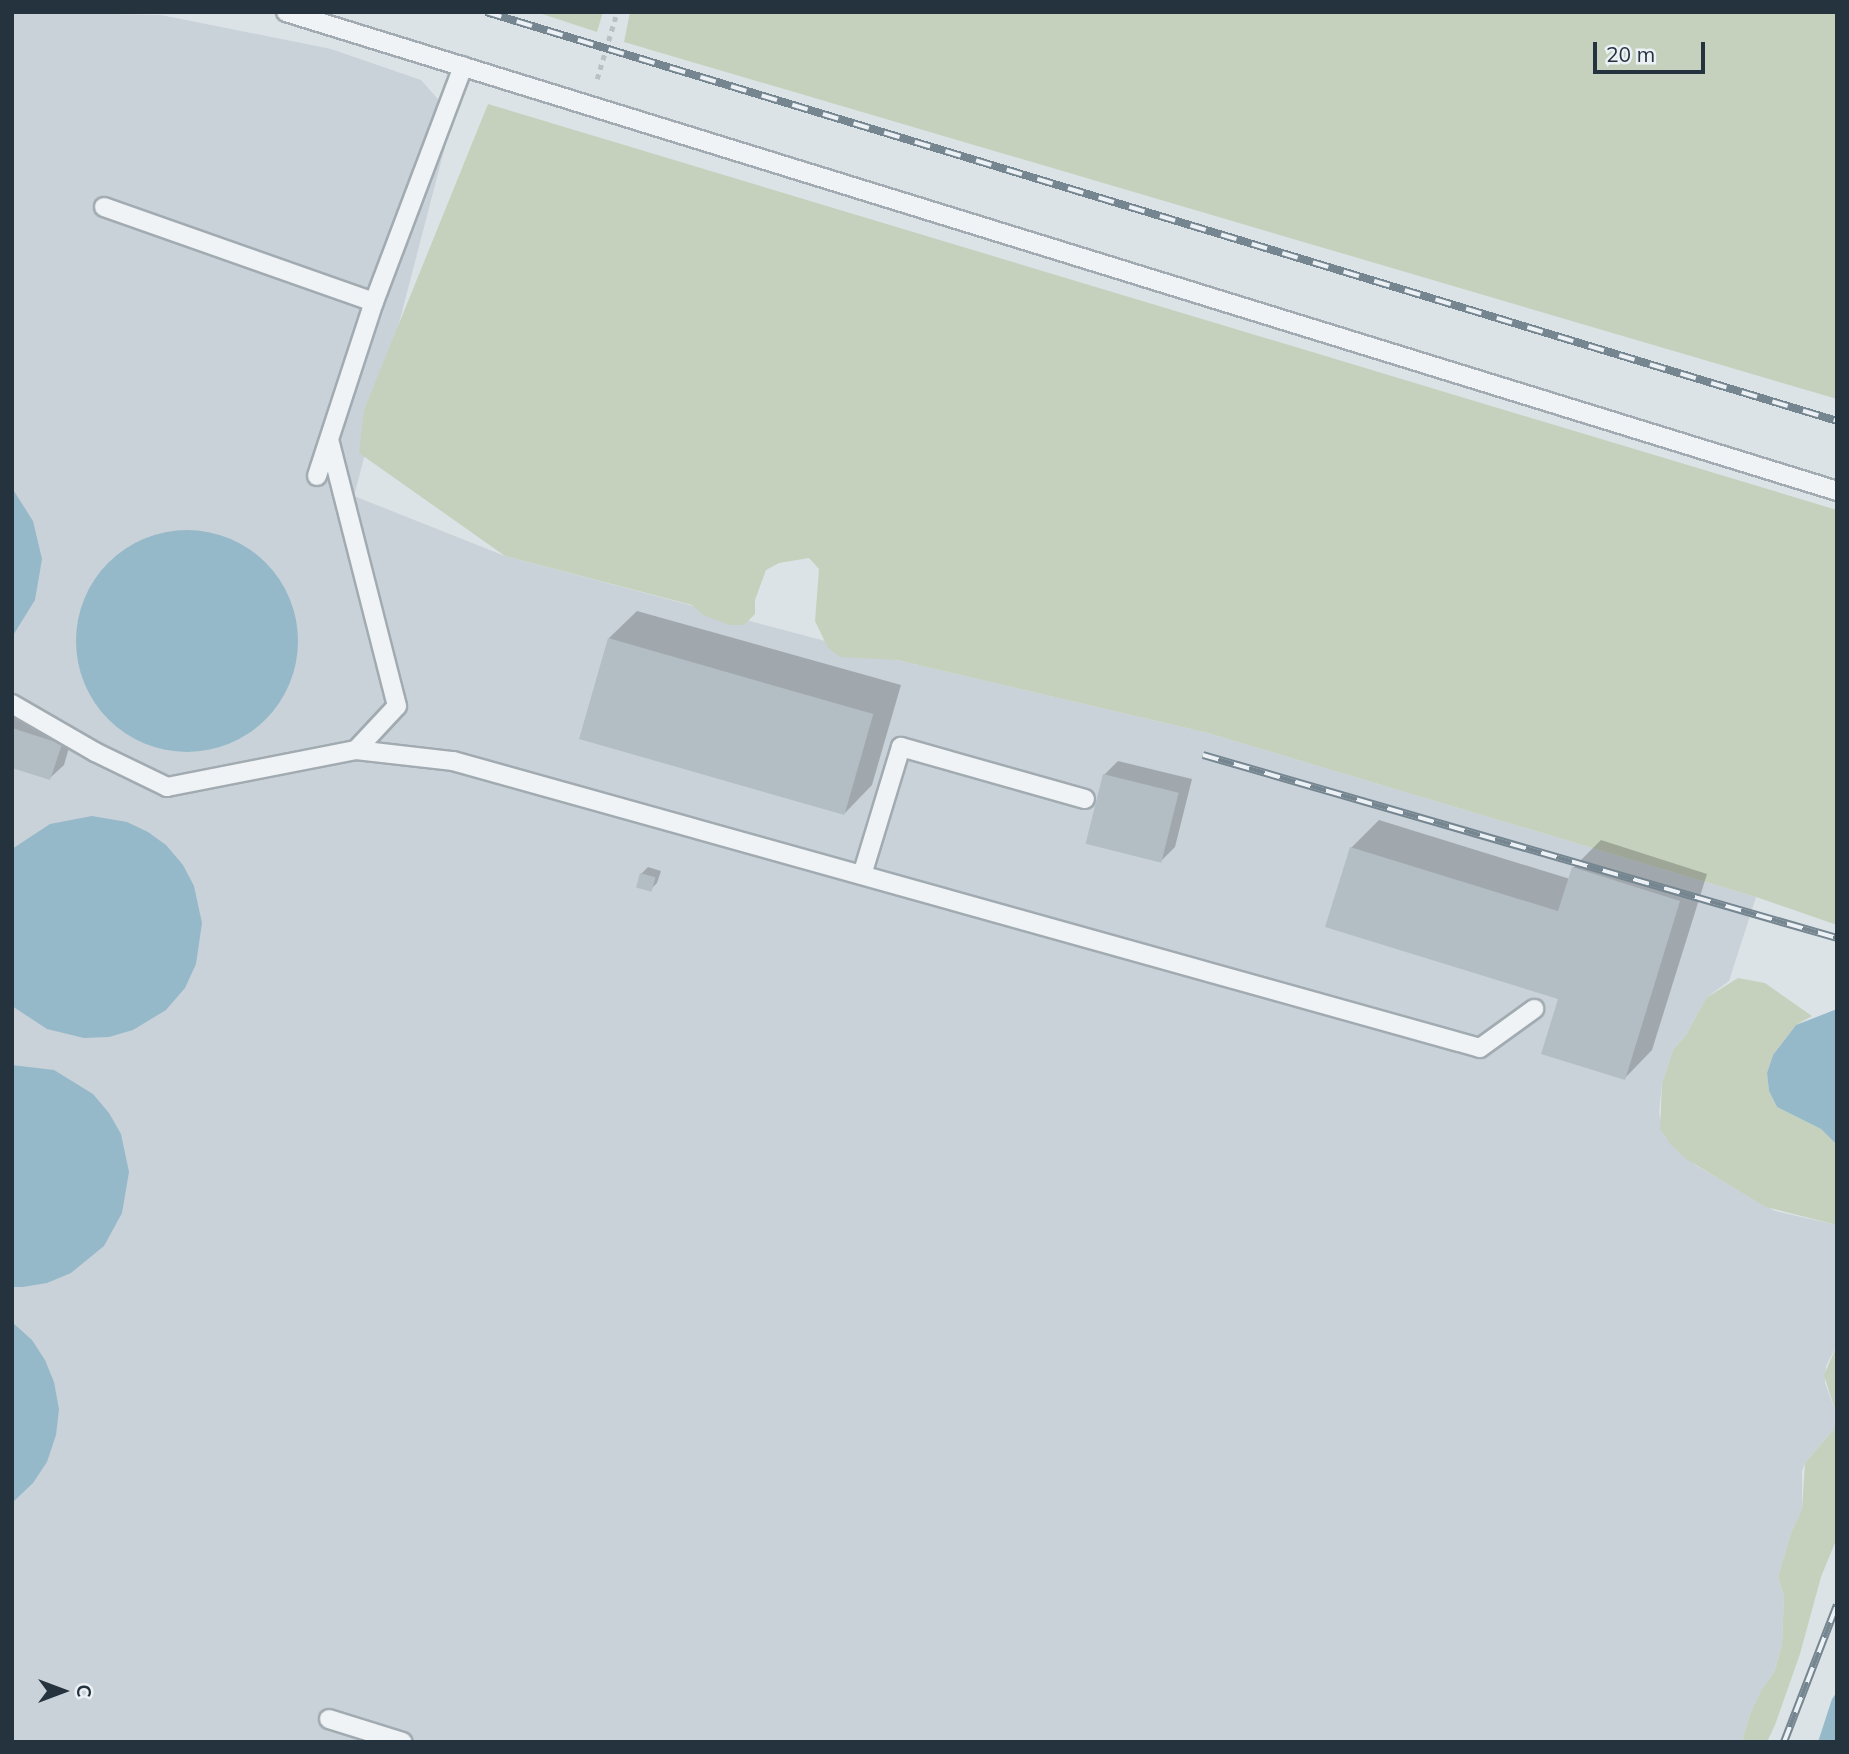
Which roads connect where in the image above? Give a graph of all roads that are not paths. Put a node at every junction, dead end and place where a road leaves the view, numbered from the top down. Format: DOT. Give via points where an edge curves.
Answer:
graph roads {
  1 [pos="286,12"];
  2 [pos="463,66"];
  3 [pos="104,207"];
  4 [pos="374,302"];
  5 [pos="330,443"];
  6 [pos="317,475"];
  7 [pos="1837,491"];
  8 [pos="12,704"];
  9 [pos="356,750"];
  10 [pos="1085,799"];
  11 [pos="862,875"];
  12 [pos="1534,1009"];
  13 [pos="329,1719"];
  14 [pos="402,1742"];
  1 -- 2 [label="lane"];
  2 -- 4 [label="lane"];
  2 -- 7 [label="lane"];
  3 -- 4 [label="lane"];
  4 -- 5 [label="lane"];
  5 -- 6 [label="lane"];
  5 -- 9 [label="lane" via="397,706"];
  8 -- 9 [label="lane" via="167,788"];
  9 -- 11 [label="lane" via="453,761"];
  10 -- 11 [label="lane" via="901,747"];
  11 -- 12 [label="lane" via="1480,1048"];
  13 -- 14 [label="lane"];
}
